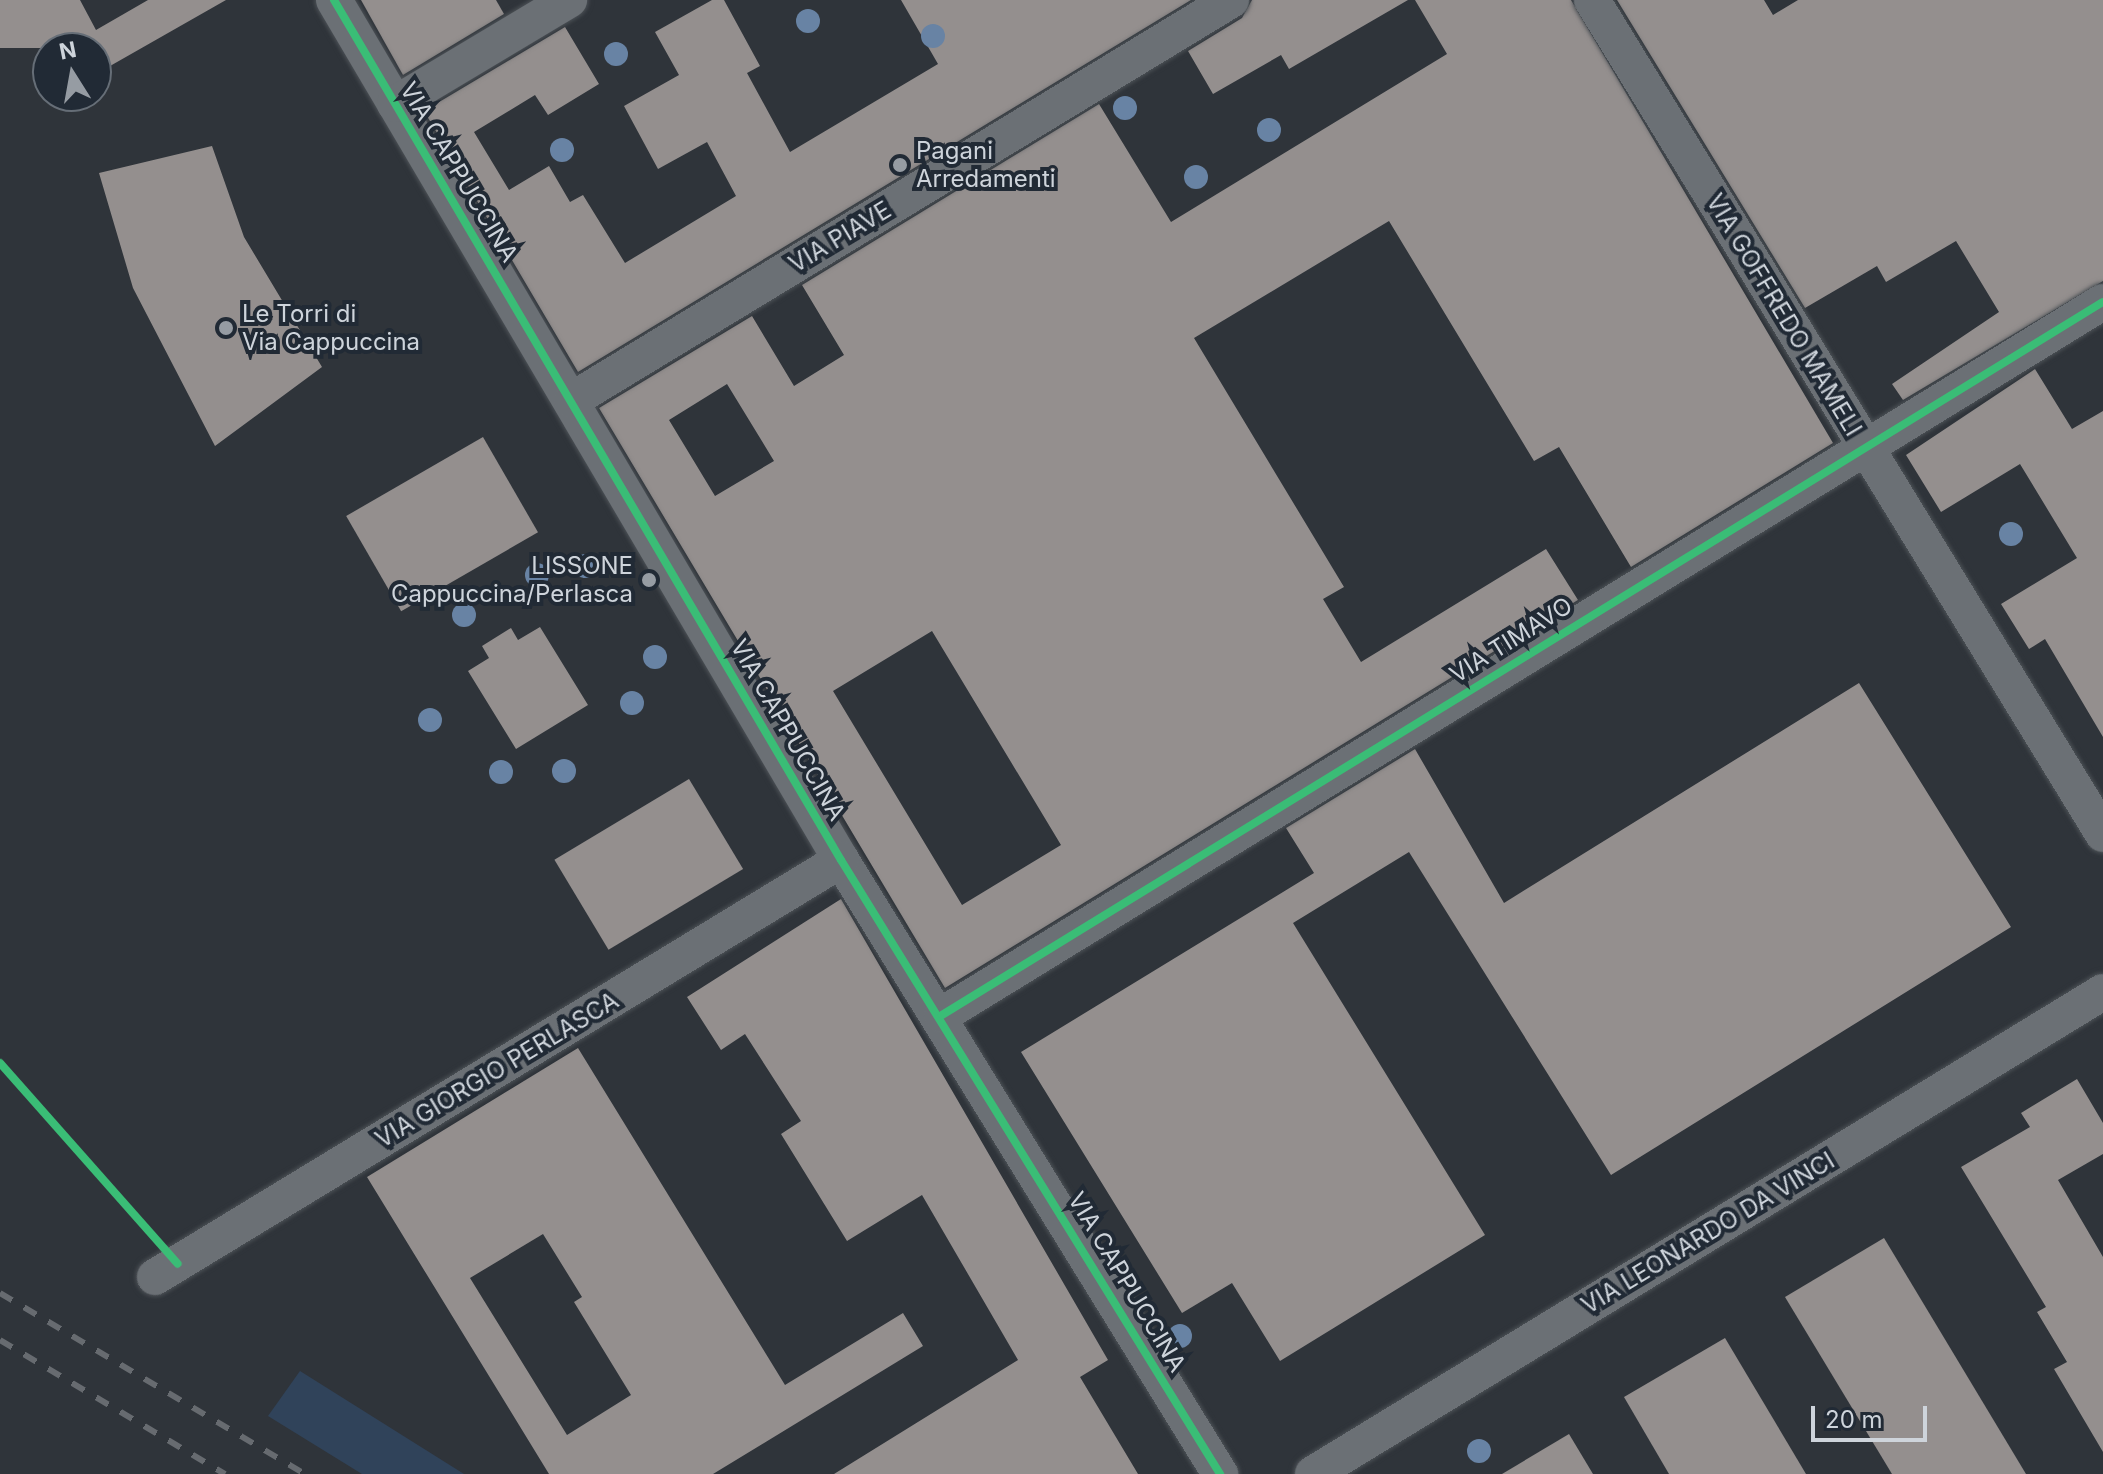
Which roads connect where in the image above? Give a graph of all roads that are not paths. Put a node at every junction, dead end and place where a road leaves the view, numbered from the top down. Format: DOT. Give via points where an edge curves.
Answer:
graph roads {
  1 [pos="334,0"];
  2 [pos="569,0"];
  3 [pos="1231,0"];
  4 [pos="1592,0"];
  5 [pos="395,104"];
  6 [pos="2103,302"];
  7 [pos="572,400"];
  8 [pos="1864,446"];
  9 [pos="2103,834"];
  10 [pos="841,860"];
  11 [pos="2103,992"];
  12 [pos="942,1015"];
  13 [pos="155,1277"];
  14 [pos="1220,1474"];
  15 [pos="1313,1474"];
  1 -- 5 [label="street, VIA CAPPUCCINA"];
  2 -- 5 [label="street"];
  3 -- 7 [label="street, VIA PIAVE"];
  4 -- 8 [label="street, VIA GOFFREDO MAMELI"];
  5 -- 7 [label="street, VIA CAPPUCCINA"];
  6 -- 8 [label="street, VIA TIMAVO"];
  7 -- 10 [label="street, VIA CAPPUCCINA"];
  8 -- 9 [label="street, VIA GOFFREDO MAMELI"];
  8 -- 12 [label="street, VIA TIMAVO"];
  10 -- 12 [label="street, VIA CAPPUCCINA"];
  10 -- 13 [label="street, VIA GIORGIO PERLASCA"];
  11 -- 15 [label="street, VIA LEONARDO DA VINCI"];
  12 -- 14 [label="street, VIA CAPPUCCINA"];
}
